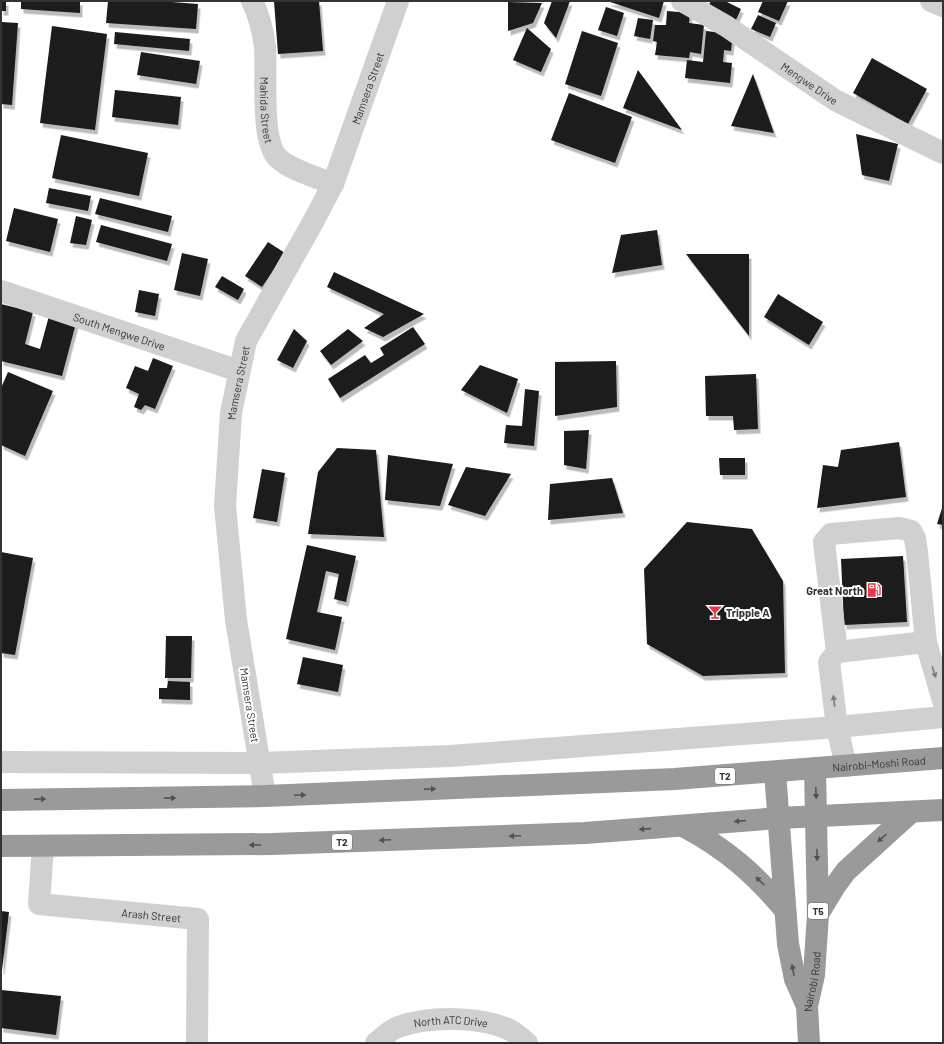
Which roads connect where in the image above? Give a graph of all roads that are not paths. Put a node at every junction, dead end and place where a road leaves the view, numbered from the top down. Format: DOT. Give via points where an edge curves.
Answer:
graph roads {
  1 [pos="252,1"];
  2 [pos="398,1"];
  3 [pos="682,1"];
  4 [pos="931,1"];
  5 [pos="943,6"];
  6 [pos="943,153"];
  7 [pos="333,184"];
  8 [pos="1,291"];
  9 [pos="239,371"];
  10 [pos="926,642"];
  11 [pos="837,652"];
  12 [pos="943,701"];
  13 [pos="943,717"];
  14 [pos="837,727"];
  15 [pos="943,758"];
  16 [pos="1,762"];
  17 [pos="260,763"];
  18 [pos="846,766"];
  19 [pos="815,769"];
  20 [pos="775,772"];
  21 [pos="265,796"];
  22 [pos="1,800"];
  23 [pos="943,810"];
  24 [pos="911,812"];
  25 [pos="816,816"];
  26 [pos="778,818"];
  27 [pos="683,826"];
  28 [pos="1,846"];
  29 [pos="42,846"];
  30 [pos="785,910"];
  31 [pos="818,914"];
  32 [pos="807,1006"];
  33 [pos="197,1043"];
  34 [pos="376,1043"];
  35 [pos="527,1043"];
  36 [pos="809,1043"];
  1 -- 7 [label="street, Mahida Street" via="259,14 265,47 267,122 271,146 278,157"];
  2 -- 7 [label="street, Mamsera Street"];
  3 -- 6 [label="street, Mengwe Drive" via="726,26 835,100"];
  4 -- 5 [label="street"];
  7 -- 9 [label="street, Mamsera Street" via="246,342"];
  8 -- 9 [label="street, South Mengwe Drive"];
  9 -- 17 [label="street, Mamsera Street" via="231,413 225,506 236,620"];
  10 -- 11 [label="street"];
  10 -- 11 [label="street" via="916,545 911,531 899,528 831,534 824,542"];
  10 -- 12 [label="street, one-way"];
  14 -- 11 [label="street, one-way" via="830,662"];
  13 -- 14 [label="street"];
  14 -- 17 [label="street" via="450,756"];
  14 -- 18 [label="street"];
  15 -- 18 [label="highway, Nairobi-Moshi Road / T2"];
  16 -- 17 [label="street"];
  17 -- 21 [label="street, Mamsera Street"];
  18 -- 19 [label="highway, Nairobi-Moshi Road / T2"];
  19 -- 20 [label="highway, T2"];
  19 -- 25 [label="highway, Nairobi Road / T5, one-way"];
  21 -- 20 [label="highway, T2, one-way" via="675,779"];
  20 -- 26 [label="highway, Nairobi Road / T5"];
  22 -- 21 [label="highway, T2, one-way"];
  23 -- 24 [label="highway, T2"];
  24 -- 25 [label="highway, T2"];
  24 -- 31 [label="highway, one-way" via="846,871"];
  25 -- 26 [label="highway, T2"];
  25 -- 31 [label="highway, Nairobi Road / T5, one-way"];
  26 -- 27 [label="highway, T2, one-way"];
  26 -- 30 [label="highway, Nairobi Road / T5"];
  27 -- 29 [label="highway, T2, one-way" via="585,833 272,844"];
  30 -- 27 [label="highway, one-way" via="747,868 703,836"];
  28 -- 29 [label="highway, T2"];
  29 -- 33 [label="street, Arash Street" via="39,904 198,919"];
  32 -- 30 [label="highway, Nairobi Road / T5, one-way" via="795,979"];
  31 -- 32 [label="highway, Nairobi Road / T5" via="814,975"];
  32 -- 36 [label="highway, T5"];
  34 -- 35 [label="street, North ATC Drive" via="397,1027 455,1019 510,1030"];
}
